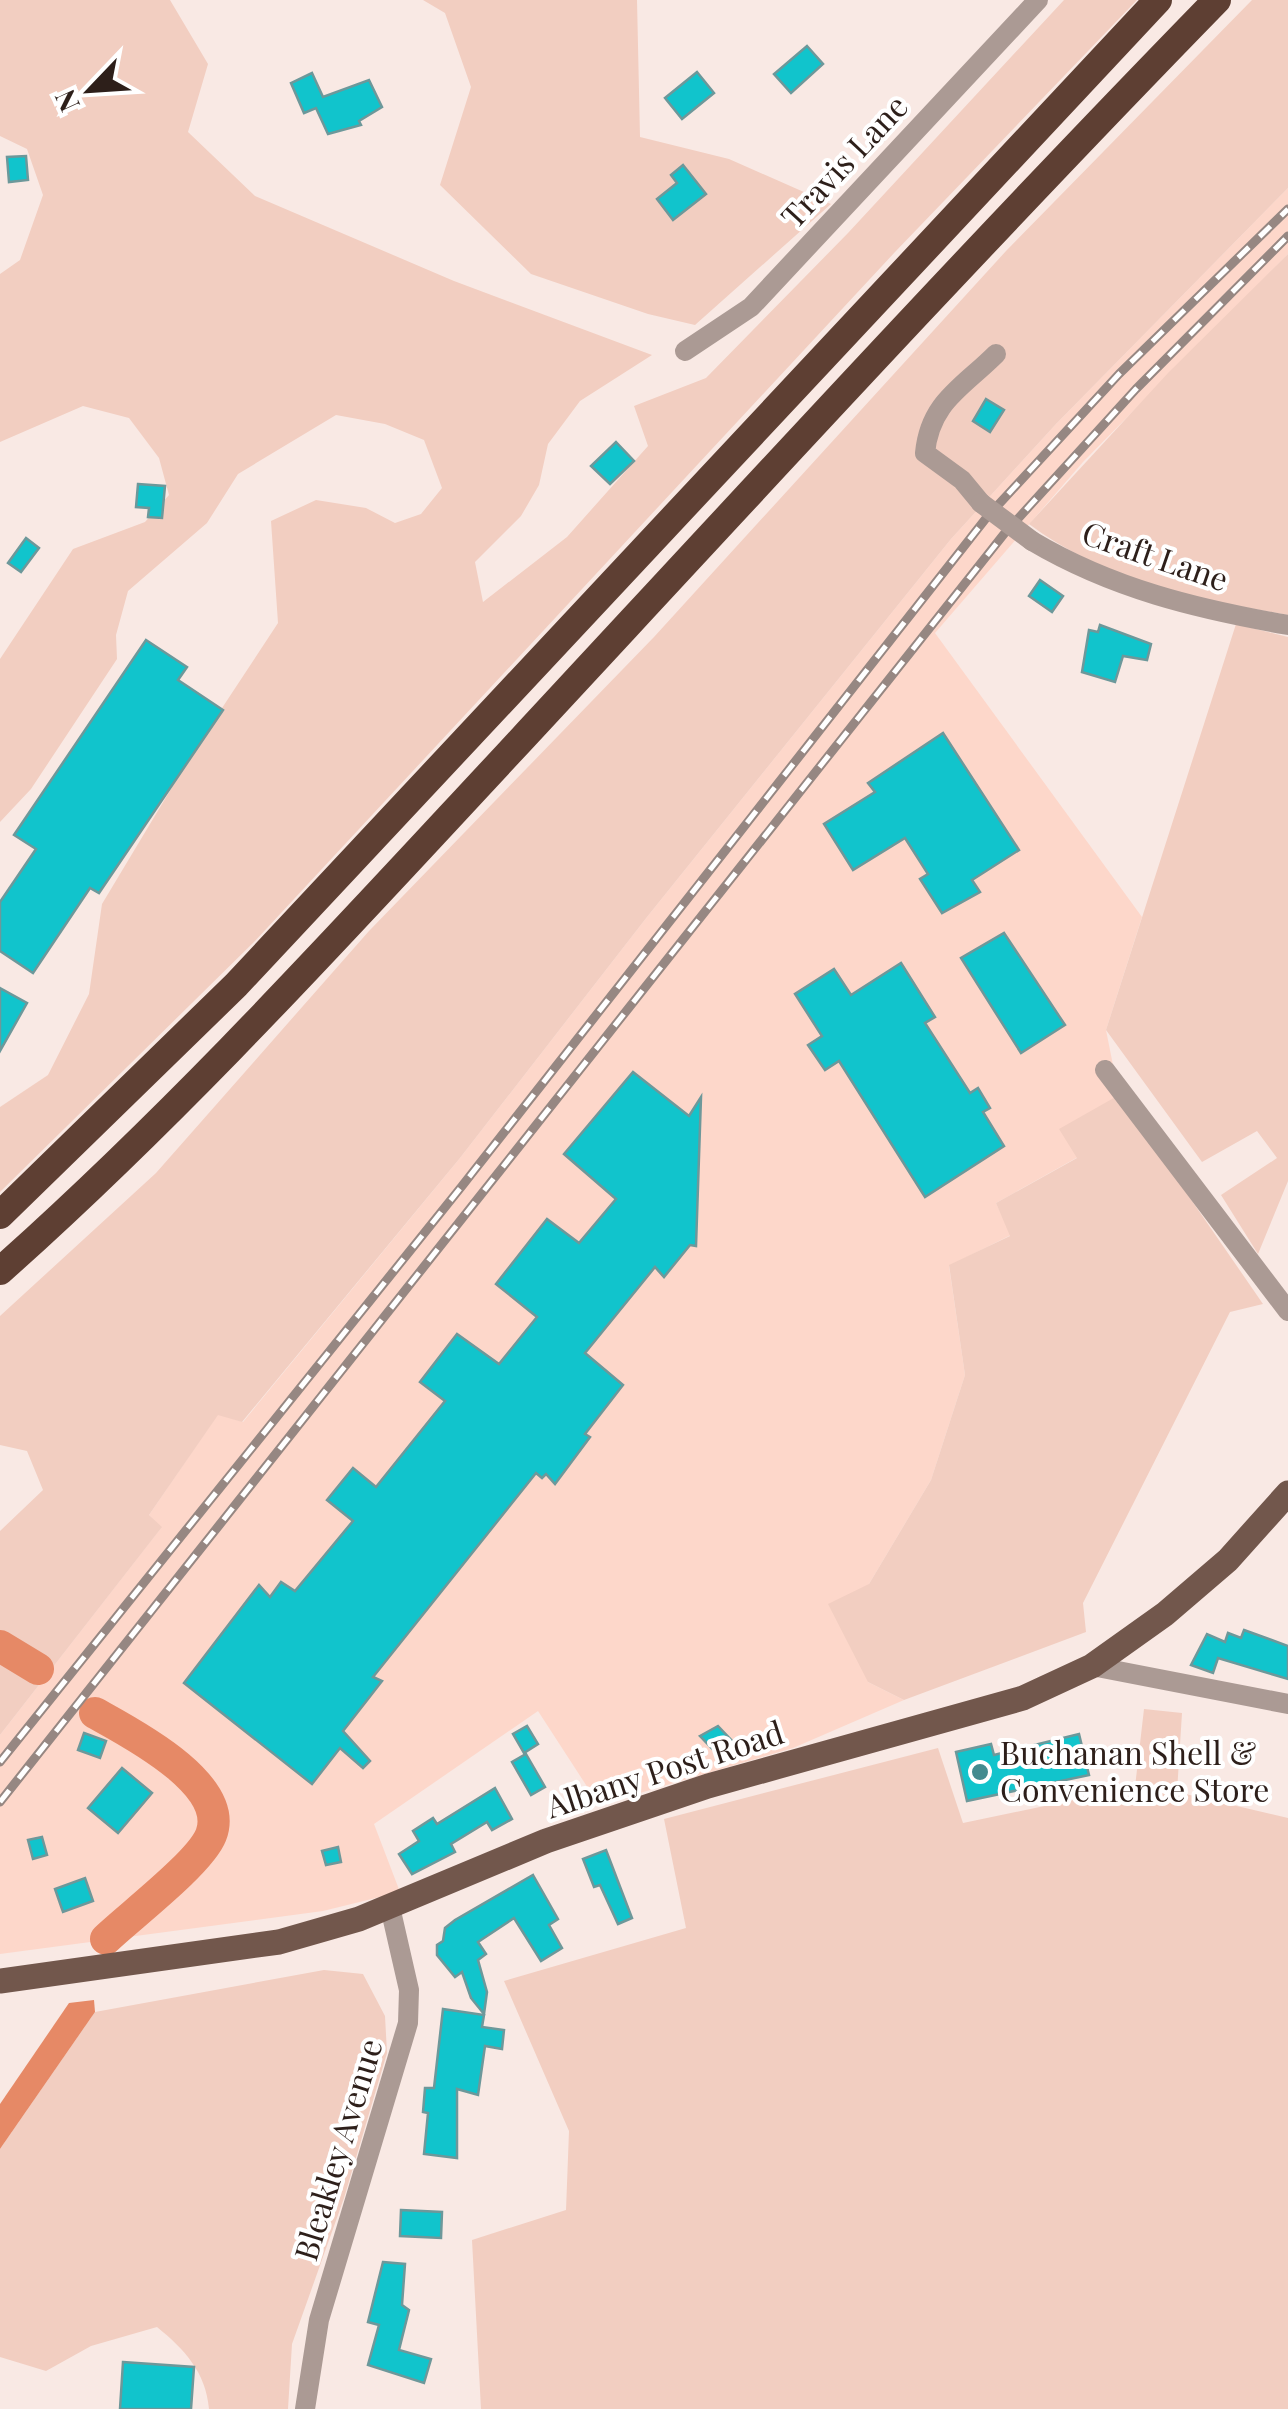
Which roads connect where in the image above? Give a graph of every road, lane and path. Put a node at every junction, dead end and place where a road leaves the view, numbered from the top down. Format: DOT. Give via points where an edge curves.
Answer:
graph roads {
  1 [pos="1038,0"];
  2 [pos="1158,0"];
  3 [pos="1217,0"];
  4 [pos="684,352"];
  5 [pos="996,354"];
  6 [pos="1288,624"];
  7 [pos="1105,1070"];
  8 [pos="0,1215"];
  9 [pos="0,1272"];
  10 [pos="1288,1310"];
  11 [pos="1288,1493"];
  12 [pos="1092,1666"];
  13 [pos="1288,1704"];
  14 [pos="390,1907"];
  15 [pos="0,1981"];
  16 [pos="305,2409"];
  1 -- 4 [label="street, Travis Lane" via="751,308"];
  2 -- 8 [label="highway" via="236,985"];
  3 -- 9 [label="highway" via="266,1014"];
  5 -- 6 [label="street, Craft Lane, bridge" via="938,406 925,453 1032,541 1120,585 1194,609"];
  7 -- 10 [label="street"];
  11 -- 12 [label="main road, Albany Post Road" via="1198,1588"];
  12 -- 13 [label="street"];
  12 -- 14 [label="main road, Albany Post Road" via="1007,1704 708,1786 564,1835"];
  14 -- 15 [label="main road, Albany Post Road" via="247,1948"];
  14 -- 16 [label="street, Bleakley Avenue" via="409,1990 405,2038 319,2320"];
}
